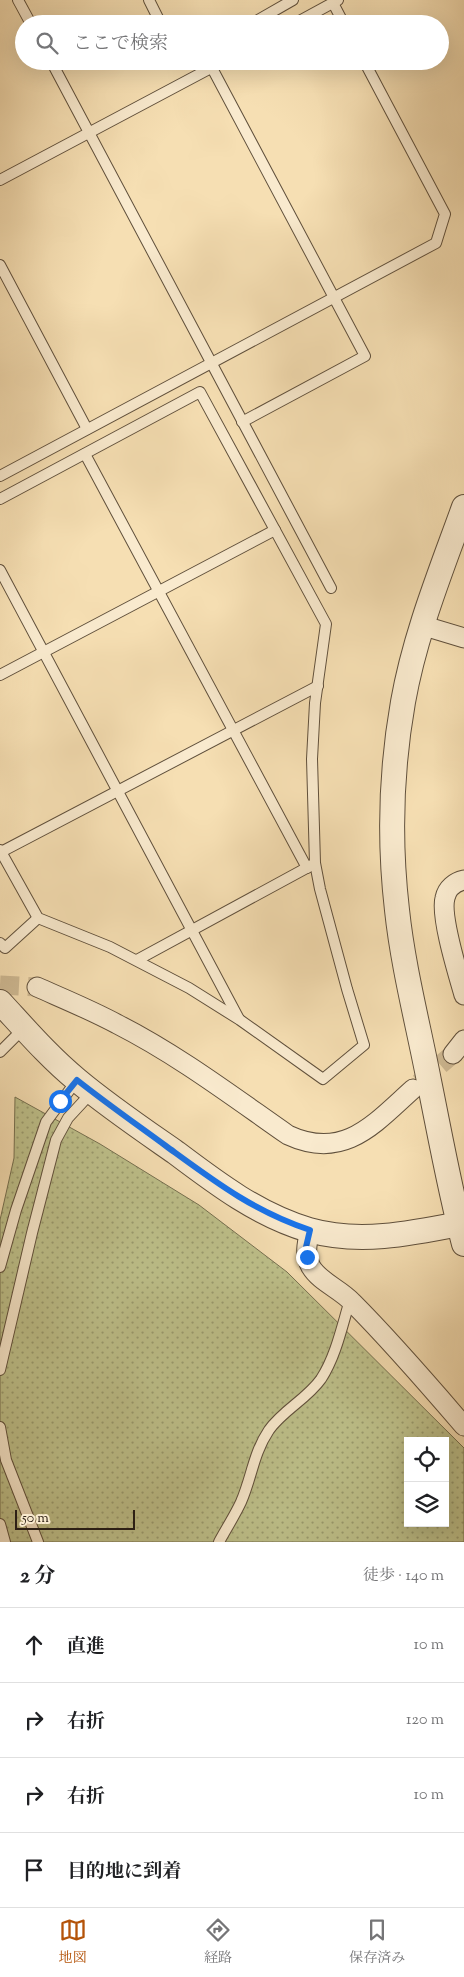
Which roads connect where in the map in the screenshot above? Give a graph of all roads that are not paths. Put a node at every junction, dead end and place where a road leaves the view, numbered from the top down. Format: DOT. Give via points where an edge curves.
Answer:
graph roads {
  1 [pos="18,0"];
  2 [pos="149,0"];
  3 [pos="293,0"];
  4 [pos="336,1"];
  5 [pos="26,15"];
  6 [pos="156,15"];
  7 [pos="266,15"];
  8 [pos="310,15"];
  9 [pos="341,15"];
  10 [pos="56,70"];
  11 [pos="208,70"];
  12 [pos="213,70"];
  13 [pos="369,70"];
  14 [pos="89,133"];
  15 [pos="0,180"];
  16 [pos="0,266"];
  17 [pos="335,297"];
  18 [pos="211,364"];
  19 [pos="242,422"];
  20 [pos="87,429"];
  21 [pos="85,454"];
  22 [pos="0,476"];
  23 [pos="0,499"];
  24 [pos="464,506"];
  25 [pos="275,530"];
  26 [pos="0,570"];
  27 [pos="331,588"];
  28 [pos="158,591"];
  29 [pos="421,625"];
  30 [pos="464,638"];
  31 [pos="44,652"];
  32 [pos="0,676"];
  33 [pos="318,686"];
  34 [pos="232,730"];
  35 [pos="118,790"];
  36 [pos="1,851"];
  37 [pos="311,866"];
  38 [pos="464,880"];
  39 [pos="38,918"];
  40 [pos="191,929"];
  41 [pos="0,943"];
  42 [pos="137,960"];
  43 [pos="37,986"];
  44 [pos="464,994"];
  45 [pos="0,1002"];
  46 [pos="240,1020"];
  47 [pos="24,1028"];
  48 [pos="0,1052"];
  49 [pos="85,1086"];
  50 [pos="413,1089"];
  51 [pos="310,1230"];
  52 [pos="461,1234"];
  53 [pos="0,1267"];
  54 [pos="350,1300"];
  55 [pos="0,1370"];
  56 [pos="464,1426"];
  57 [pos="0,1427"];
  58 [pos="0,1524"];
  59 [pos="5,1542"];
  60 [pos="38,1542"];
  61 [pos="219,1542"];
  1 -- 5 [label="lane"];
  2 -- 6 [label="lane"];
  3 -- 7 [label="lane"];
  4 -- 8 [label="lane"];
  4 -- 9 [label="lane"];
  10 -- 14 [label="lane"];
  11 -- 14 [label="lane"];
  12 -- 17 [label="lane"];
  13 -- 17 [label="lane" via="445,214 436,244"];
  14 -- 15 [label="lane"];
  14 -- 18 [label="lane"];
  16 -- 20 [label="lane"];
  17 -- 18 [label="lane"];
  17 -- 19 [label="lane" via="365,356"];
  18 -- 19 [label="lane"];
  18 -- 20 [label="lane"];
  19 -- 27 [label="lane"];
  20 -- 22 [label="lane"];
  21 -- 23 [label="lane"];
  21 -- 25 [label="lane" via="200,392"];
  21 -- 28 [label="lane"];
  24 -- 29 [label="street"];
  25 -- 28 [label="lane"];
  25 -- 33 [label="lane" via="326,624"];
  26 -- 31 [label="lane"];
  28 -- 31 [label="lane"];
  28 -- 34 [label="lane"];
  29 -- 30 [label="street"];
  29 -- 52 [label="street" via="398,738 393,855 397,910 408,978"];
  31 -- 32 [label="lane"];
  31 -- 35 [label="lane"];
  33 -- 34 [label="lane"];
  33 -- 37 [label="lane" via="312,759"];
  34 -- 35 [label="lane"];
  34 -- 37 [label="lane"];
  35 -- 36 [label="lane"];
  35 -- 40 [label="lane"];
  36 -- 39 [label="lane"];
  37 -- 40 [label="lane"];
  37 -- 46 [label="lane" via="364,1045 323,1079"];
  38 -- 44 [label="street" via="446,893 444,907"];
  39 -- 41 [label="lane" via="5,948"];
  39 -- 42 [label="lane"];
  40 -- 42 [label="lane"];
  40 -- 46 [label="lane"];
  42 -- 46 [label="lane"];
  43 -- 50 [label="street" via="118,1024 156,1046 300,1141 325,1145 355,1137"];
  45 -- 47 [label="street"];
  47 -- 48 [label="lane"];
  47 -- 49 [label="street"];
  49 -- 51 [label="street" via="246,1202 274,1217"];
  49 -- 53 [label="lane" via="60,1101 46,1122"];
  49 -- 55 [label="lane" via="56,1140"];
  51 -- 52 [label="street" via="374,1237 417,1233"];
  51 -- 54 [label="street" via="306,1247 310,1266"];
  54 -- 56 [label="street"];
  54 -- 61 [label="lane" via="331,1358 320,1380 269,1430 255,1455 241,1501"];
  57 -- 60 [label="lane" via="6,1460"];
  58 -- 59 [label="lane"];
}
